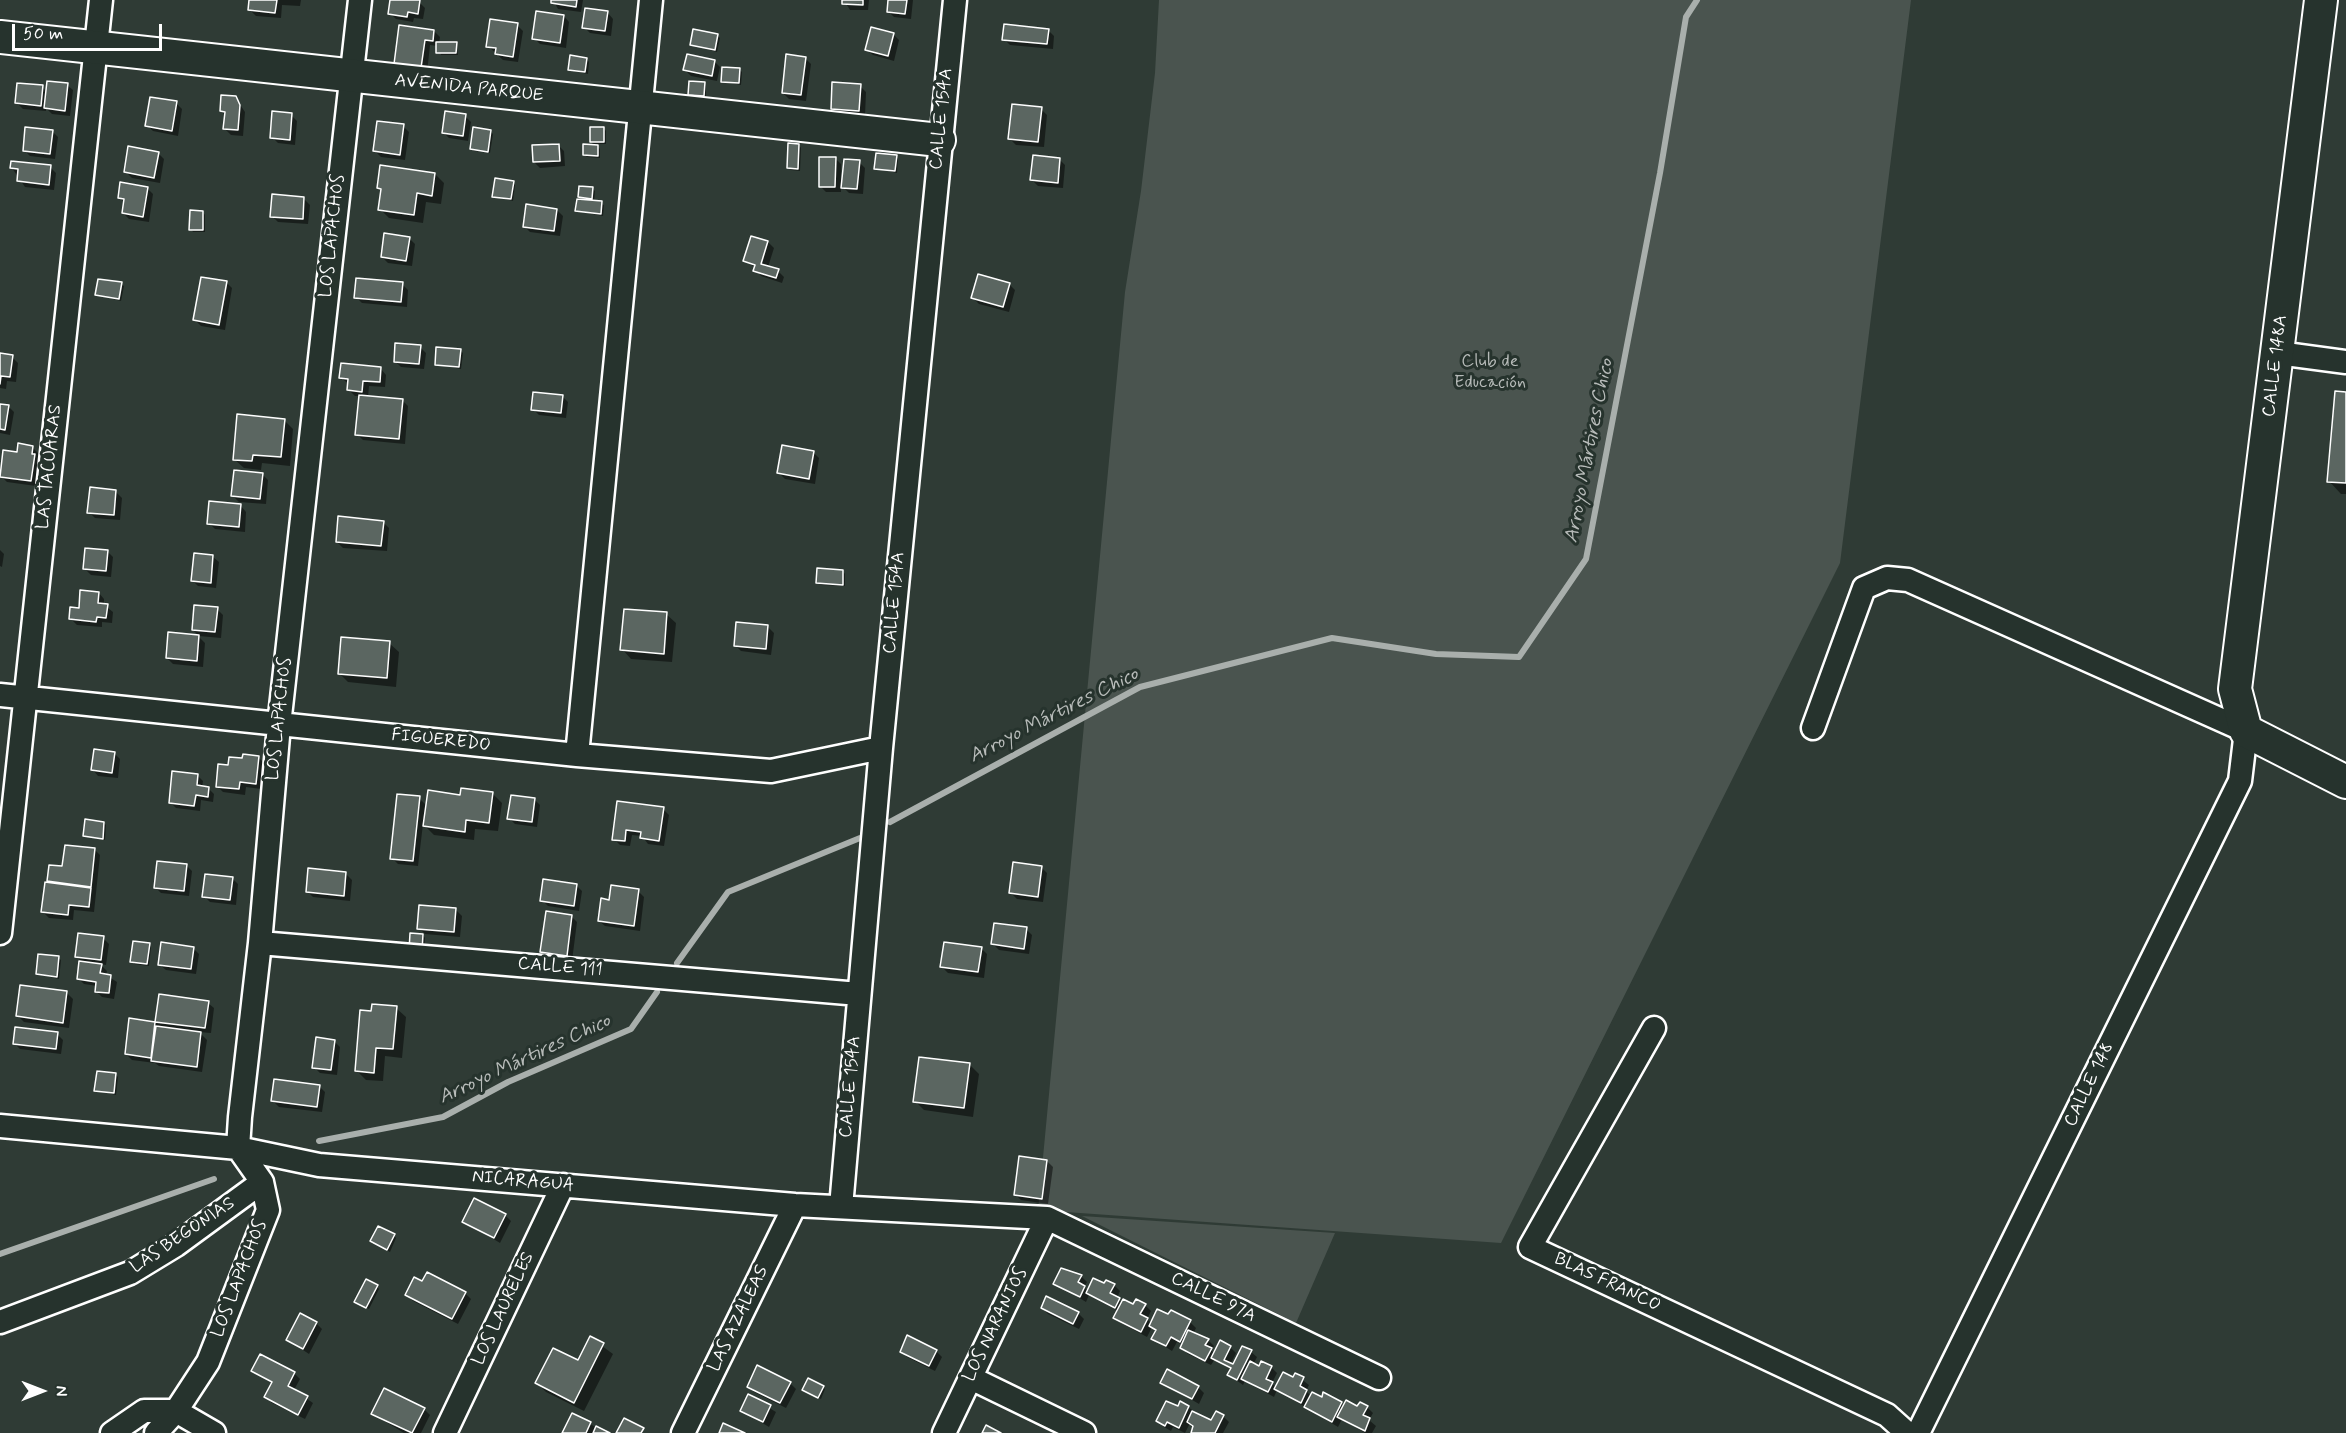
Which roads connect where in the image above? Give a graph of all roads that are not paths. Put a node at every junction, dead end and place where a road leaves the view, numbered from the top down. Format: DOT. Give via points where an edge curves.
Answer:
graph roads {
  1 [pos="101,0"];
  2 [pos="360,0"];
  3 [pos="651,0"];
  4 [pos="955,0"];
  5 [pos="2321,0"];
  6 [pos="0,37"];
  7 [pos="96,48"];
  8 [pos="351,76"];
  9 [pos="640,107"];
  10 [pos="939,140"];
  11 [pos="2278,353"];
  12 [pos="2346,362"];
  13 [pos="0,695"];
  14 [pos="25,698"];
  15 [pos="279,725"];
  16 [pos="1813,728"];
  17 [pos="2246,731"];
  18 [pos="881,748"];
  19 [pos="578,755"];
  20 [pos="2346,782"];
  21 [pos="0,933"];
  22 [pos="260,943"];
  23 [pos="860,994"];
  24 [pos="1654,1028"];
  25 [pos="0,1126"];
  26 [pos="238,1148"];
  27 [pos="262,1182"];
  28 [pos="563,1185"];
  29 [pos="795,1205"];
  30 [pos="841,1207"];
  31 [pos="1047,1218"];
  32 [pos="0,1322"];
  33 [pos="971,1378"];
  34 [pos="1379,1378"];
  35 [pos="176,1411"];
  36 [pos="112,1433"];
  37 [pos="156,1433"];
  38 [pos="214,1433"];
  39 [pos="445,1433"];
  40 [pos="683,1433"];
  41 [pos="944,1433"];
  42 [pos="1084,1433"];
  43 [pos="1907,1433"];
  44 [pos="1918,1433"];
  1 -- 7 [label="street, LAS TACUARAS"];
  2 -- 8 [label="street, LOS LAPACHOS"];
  3 -- 9 [label="street"];
  4 -- 10 [label="street, CALLE 154A"];
  5 -- 11 [label="street, CALLE 148A"];
  6 -- 7 [label="street, AVENIDA PARQUE"];
  7 -- 8 [label="street, AVENIDA PARQUE"];
  7 -- 14 [label="street, LAS TACUARAS"];
  8 -- 9 [label="street, AVENIDA PARQUE"];
  8 -- 15 [label="street, LOS LAPACHOS"];
  9 -- 10 [label="street, AVENIDA PARQUE"];
  9 -- 19 [label="street"];
  10 -- 18 [label="street, CALLE 154A"];
  11 -- 12 [label="street"];
  11 -- 17 [label="street, CALLE 148A" via="2235,689"];
  13 -- 14 [label="street, FIGUEREDO"];
  14 -- 15 [label="street, FIGUEREDO"];
  14 -- 21 [label="street, LAS TACUARAS"];
  15 -- 19 [label="street, FIGUEREDO"];
  15 -- 22 [label="street, LOS LAPACHOS"];
  16 -- 17 [label="street" via="1864,588 1887,578 1908,580"];
  17 -- 20 [label="street"];
  17 -- 44 [label="street, CALLE 148" via="2240,781"];
  18 -- 19 [label="street, FIGUEREDO" via="771,771"];
  18 -- 23 [label="street, CALLE 154A"];
  22 -- 23 [label="street, CALLE 111"];
  22 -- 26 [label="street, LOS LAPACHOS"];
  23 -- 30 [label="street, CALLE 154A"];
  24 -- 43 [label="street, BLAS FRANCO" via="1530,1247 1887,1415"];
  25 -- 26 [label="street, NICARAGUA"];
  26 -- 27 [label="street, LOS LAPACHOS"];
  26 -- 28 [label="street, NICARAGUA" via="319,1165"];
  27 -- 32 [label="street, LAS BEGONIAS" via="176,1245 130,1273"];
  27 -- 35 [label="street, LOS LAPACHOS" via="268,1210 208,1362"];
  28 -- 29 [label="street, NICARAGUA"];
  28 -- 39 [label="street, LOS LAURELES"];
  29 -- 30 [label="street, NICARAGUA"];
  29 -- 40 [label="street, LAS AZALEAS"];
  30 -- 31 [label="street, NICARAGUA"];
  31 -- 33 [label="street, LOS NARANJOS"];
  31 -- 34 [label="street, CALLE 97A"];
  33 -- 41 [label="street, LOS NARANJOS"];
  33 -- 42 [label="street"];
  35 -- 36 [label="street" via="144,1410"];
  35 -- 37 [label="street, LOS LAPACHOS"];
  35 -- 38 [label="street"];
}
